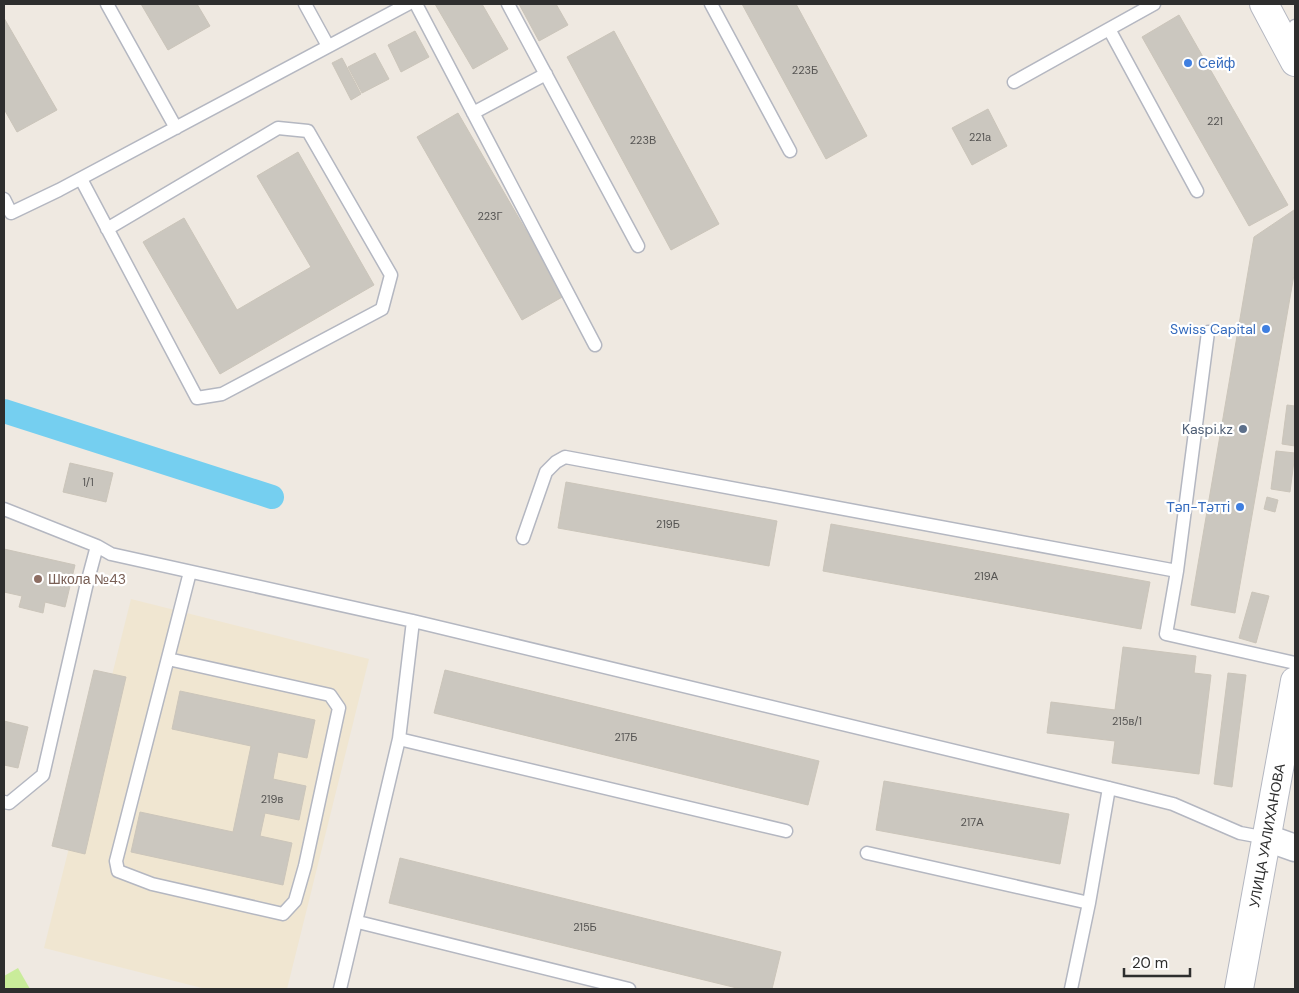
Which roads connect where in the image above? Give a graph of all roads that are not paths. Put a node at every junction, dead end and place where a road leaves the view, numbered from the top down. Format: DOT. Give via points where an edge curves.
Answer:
graph roads {
  1 [pos="107,4"];
  2 [pos="305,4"];
  3 [pos="408,4"];
  4 [pos="416,4"];
  5 [pos="508,4"];
  6 [pos="711,4"];
  7 [pos="1154,4"];
  8 [pos="1264,4"];
  9 [pos="1109,29"];
  10 [pos="1292,44"];
  11 [pos="328,46"];
  12 [pos="546,74"];
  13 [pos="1014,82"];
  14 [pos="473,113"];
  15 [pos="176,128"];
  16 [pos="790,151"];
  17 [pos="80,179"];
  18 [pos="1198,191"];
  19 [pos="4,199"];
  20 [pos="7,215"];
  21 [pos="107,229"];
  22 [pos="638,246"];
  23 [pos="1208,332"];
  24 [pos="595,345"];
  25 [pos="4,509"];
  26 [pos="523,538"];
  27 [pos="97,546"];
  28 [pos="1177,571"];
  29 [pos="190,572"];
  30 [pos="413,621"];
  31 [pos="168,659"];
  32 [pos="1295,663"];
  33 [pos="1295,681"];
  34 [pos="1292,714"];
  35 [pos="400,739"];
  36 [pos="1109,788"];
  37 [pos="4,802"];
  38 [pos="786,831"];
  39 [pos="1267,838"];
  40 [pos="1295,848"];
  41 [pos="867,852"];
  42 [pos="1089,903"];
  43 [pos="358,922"];
  44 [pos="340,989"];
  45 [pos="629,989"];
  46 [pos="1071,989"];
  47 [pos="1238,989"];
  1 -- 15 [label="lane"];
  2 -- 11 [label="lane"];
  3 -- 11 [label="lane"];
  4 -- 14 [label="lane"];
  5 -- 12 [label="lane"];
  6 -- 16 [label="lane"];
  7 -- 9 [label="lane"];
  8 -- 10 [label="main road"];
  9 -- 13 [label="lane"];
  9 -- 18 [label="lane"];
  11 -- 15 [label="lane"];
  12 -- 14 [label="lane"];
  12 -- 22 [label="lane"];
  14 -- 24 [label="lane"];
  15 -- 17 [label="lane"];
  17 -- 20 [label="lane"];
  17 -- 21 [label="lane"];
  19 -- 20 [label="lane"];
  21 -- 21 [label="lane" via="198,398 222,394 382,309 391,275 308,131 278,128"];
  23 -- 28 [label="lane"];
  25 -- 27 [label="lane"];
  26 -- 28 [label="lane" via="546,472 565,457"];
  27 -- 29 [label="lane" via="111,554"];
  27 -- 37 [label="lane" via="44,775 9,804"];
  28 -- 32 [label="lane" via="1166,634"];
  29 -- 30 [label="lane"];
  29 -- 31 [label="lane"];
  30 -- 35 [label="lane"];
  30 -- 36 [label="lane"];
  31 -- 31 [label="lane" via="116,861 118,871 152,884 283,914 295,901 305,866 339,708 330,695"];
  33 -- 34 [label="main road, УЛИЦА УАЛИХАНОВА"];
  34 -- 39 [label="main road, УЛИЦА УАЛИХАНОВА"];
  35 -- 38 [label="lane"];
  35 -- 43 [label="lane"];
  36 -- 39 [label="lane" via="1173,804 1240,833"];
  36 -- 42 [label="lane"];
  39 -- 40 [label="street"];
  39 -- 47 [label="main road, УЛИЦА УАЛИХАНОВА"];
  41 -- 42 [label="lane"];
  42 -- 46 [label="lane"];
  43 -- 44 [label="lane"];
  43 -- 45 [label="lane"];
}
